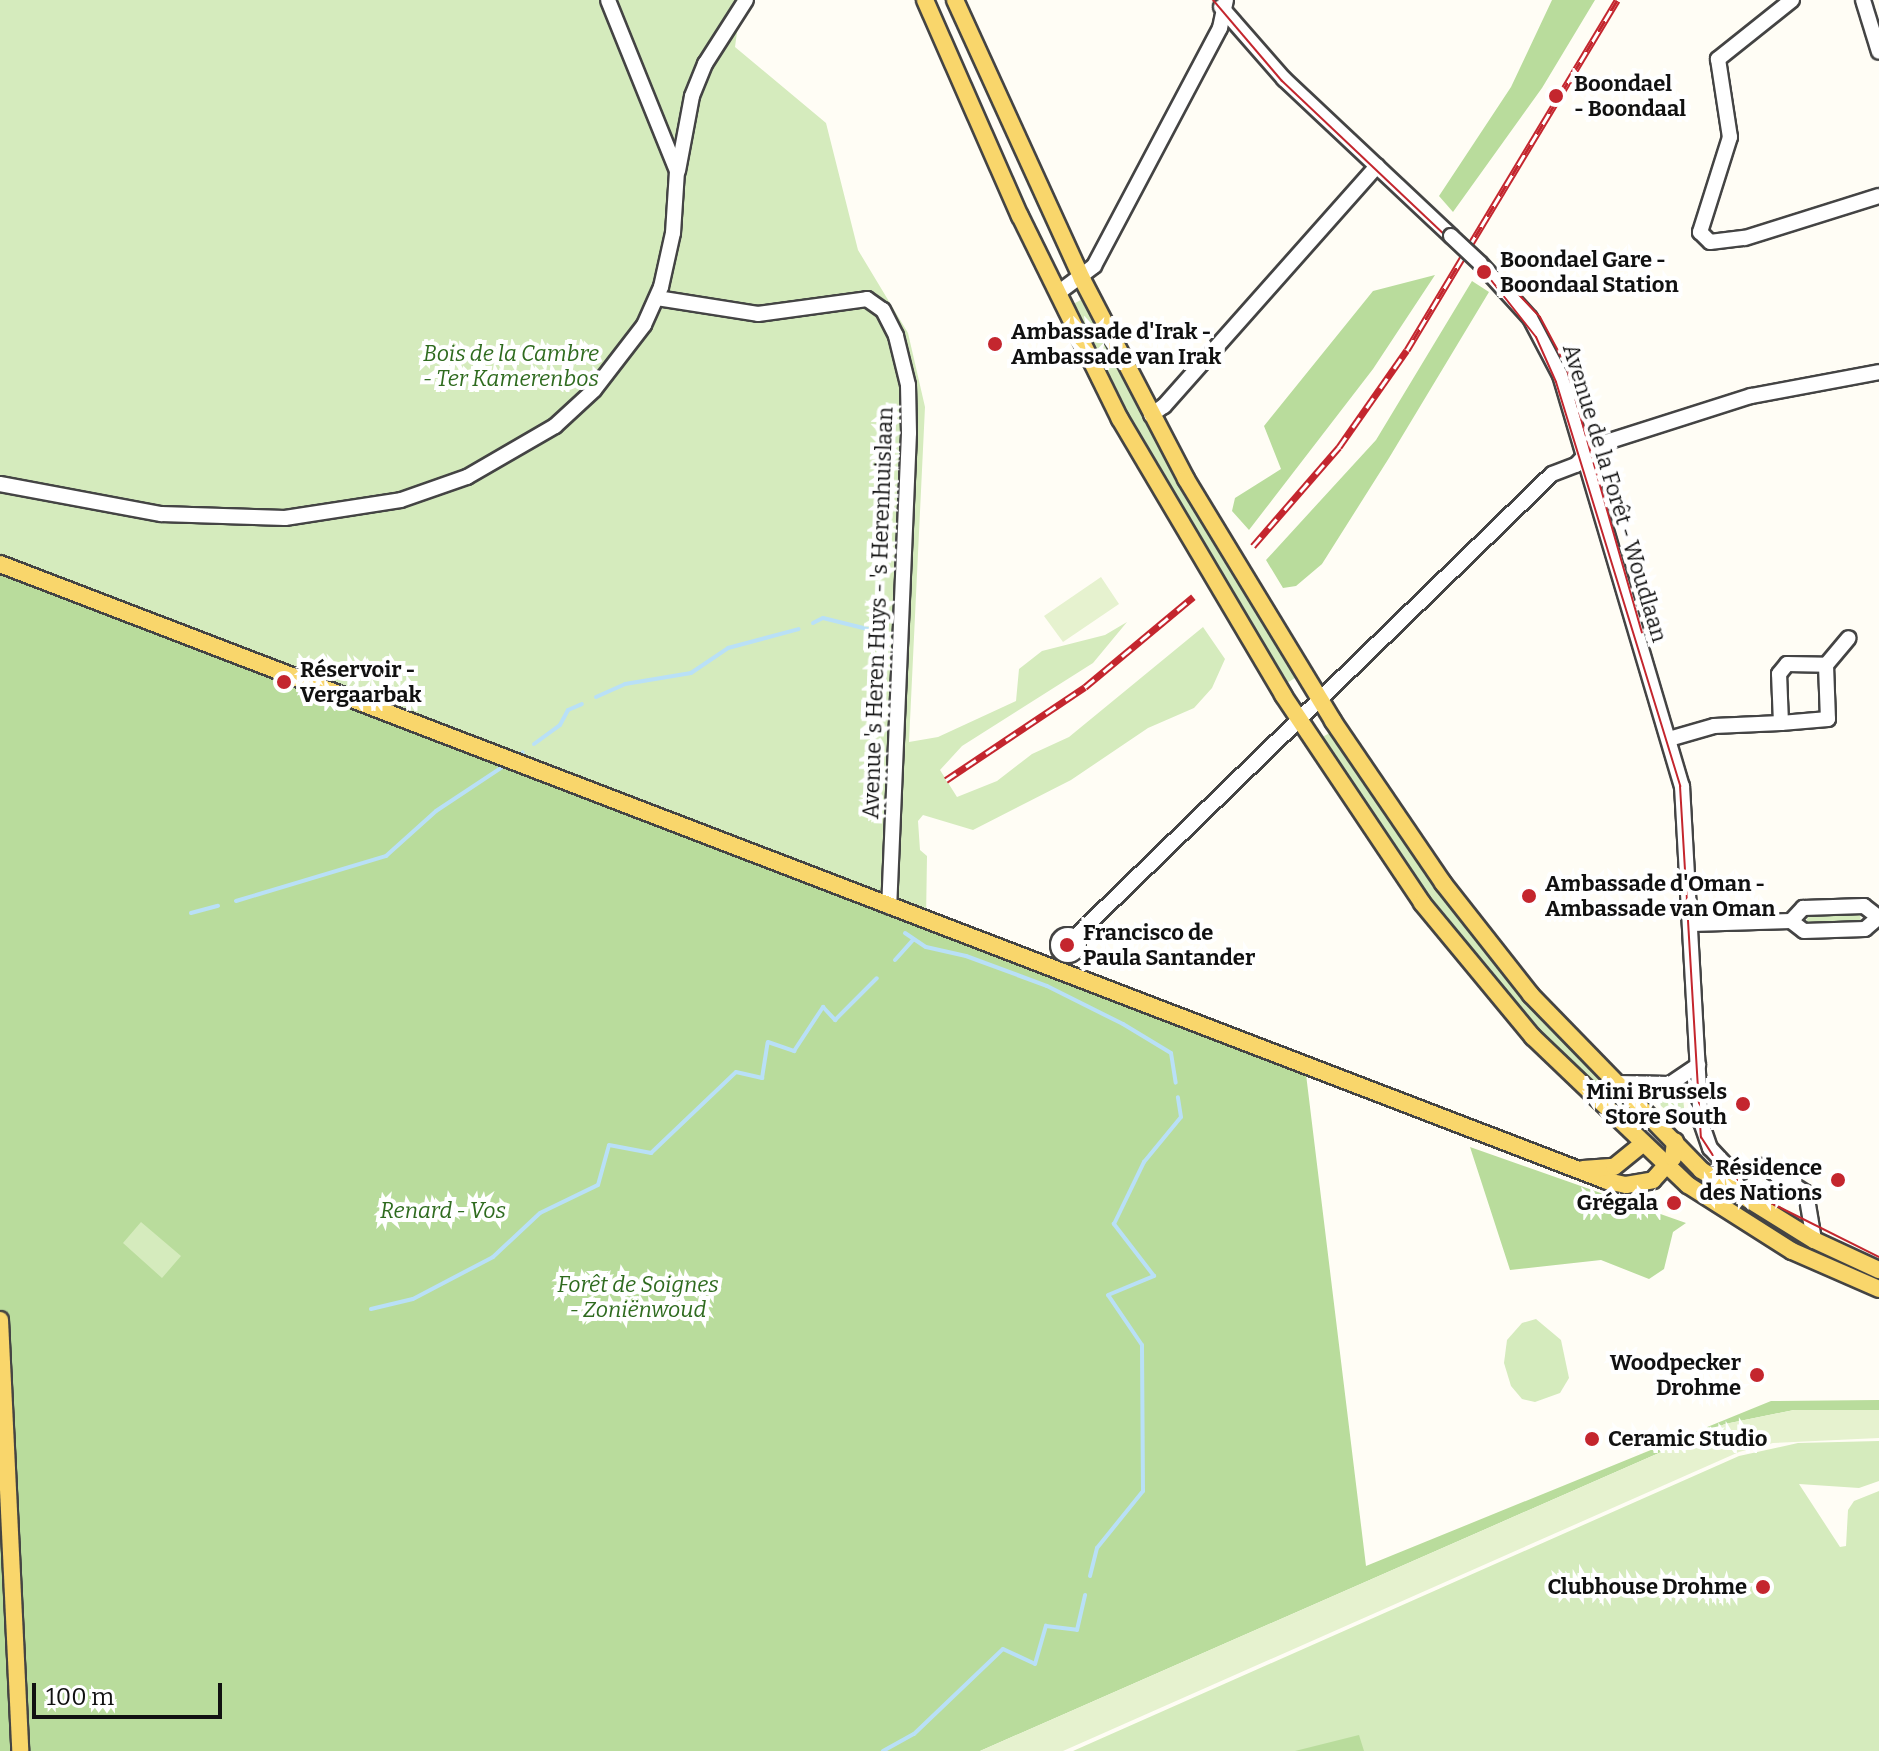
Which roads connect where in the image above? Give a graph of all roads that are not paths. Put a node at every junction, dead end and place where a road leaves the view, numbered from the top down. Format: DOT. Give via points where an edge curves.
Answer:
graph roads {
  1 [pos="608,0"];
  2 [pos="746,0"];
  3 [pos="925,0"];
  4 [pos="955,0"];
  5 [pos="1792,0"];
  6 [pos="1863,0"];
  7 [pos="1222,3"];
  8 [pos="1879,52"];
  9 [pos="1377,166"];
  10 [pos="677,171"];
  11 [pos="1879,196"];
  12 [pos="1082,279"];
  13 [pos="1058,293"];
  14 [pos="657,298"];
  15 [pos="1879,372"];
  16 [pos="1151,415"];
  17 [pos="1584,456"];
  18 [pos="0,484"];
  19 [pos="0,564"];
  20 [pos="1849,638"];
  21 [pos="1826,665"];
  22 [pos="1320,700"];
  23 [pos="1299,720"];
  24 [pos="1781,723"];
  25 [pos="1669,739"];
  26 [pos="889,907"];
  27 [pos="1878,917"];
  28 [pos="1791,921"];
  29 [pos="1692,924"];
  30 [pos="1076,936"];
  31 [pos="1698,1065"];
  32 [pos="1617,1083"];
  33 [pos="1675,1141"];
  34 [pos="1644,1143"];
  35 [pos="1667,1165"];
  36 [pos="1581,1170"];
  37 [pos="1734,1174"];
  38 [pos="1715,1180"];
  39 [pos="1814,1240"];
  40 [pos="1879,1270"];
  41 [pos="1879,1289"];
  42 [pos="0,1320"];
  43 [pos="20,1751"];
  1 -- 10 [label="street"];
  2 -- 10 [label="street" via="705,64 692,96"];
  3 -- 13 [label="main road"];
  4 -- 12 [label="main road"];
  5 -- 11 [label="street" via="1718,59 1730,137 1700,232 1710,242 1745,238"];
  6 -- 8 [label="street"];
  7 -- 9 [label="street, Avenue de la Forêt - Woudlaan" via="1284,79"];
  7 -- 12 [label="street" via="1110,236"];
  9 -- 16 [label="street"];
  9 -- 17 [label="street, Avenue de la Forêt - Woudlaan, bridge" via="1523,309 1546,343"];
  10 -- 14 [label="street" via="673,233"];
  12 -- 13 [label="street"];
  12 -- 16 [label="main road"];
  13 -- 23 [label="main road" via="1164,497"];
  14 -- 18 [label="street" via="620,359 555,426 467,477 401,500 285,518 210,518"];
  14 -- 26 [label="street, Avenue 's Heren Huys - 's Herenhuislaan" via="758,314 867,299 891,324 904,356 909,433"];
  15 -- 17 [label="street" via="1751,396 1594,446"];
  16 -- 22 [label="main road"];
  17 -- 22 [label="street" via="1552,474"];
  17 -- 25 [label="street, Avenue de la Forêt - Woudlaan"];
  19 -- 26 [label="main road"];
  20 -- 21 [label="street"];
  21 -- 24 [label="street" via="1781,669"];
  21 -- 24 [label="street" via="1828,719"];
  22 -- 23 [label="street"];
  22 -- 32 [label="main road" via="1485,940"];
  23 -- 30 [label="street"];
  23 -- 34 [label="main road" via="1370,830 1473,969 1570,1076"];
  24 -- 25 [label="street" via="1714,726"];
  25 -- 29 [label="street, Avenue de la Forêt - Woudlaan" via="1687,813"];
  26 -- 36 [label="main road"];
  27 -- 28 [label="street" via="1865,929 1804,931"];
  27 -- 28 [label="street" via="1864,906 1803,908"];
  28 -- 29 [label="street"];
  29 -- 31 [label="street, Avenue de la Forêt - Woudlaan"];
  31 -- 32 [label="street" via="1670,1084"];
  31 -- 37 [label="street, Avenue de la Forêt - Woudlaan" via="1702,1130 1716,1157"];
  32 -- 33 [label="main road"];
  33 -- 34 [label="main road"];
  33 -- 35 [label="main road"];
  33 -- 38 [label="main road"];
  34 -- 35 [label="main road"];
  34 -- 36 [label="main road" via="1614,1167"];
  35 -- 36 [label="main road" via="1653,1180 1626,1185"];
  35 -- 41 [label="main road" via="1751,1228"];
  37 -- 38 [label="street"];
  37 -- 39 [label="street" via="1763,1166 1806,1193"];
  38 -- 39 [label="main road"];
  39 -- 40 [label="main road"];
  42 -- 43 [label="main road"];
}
